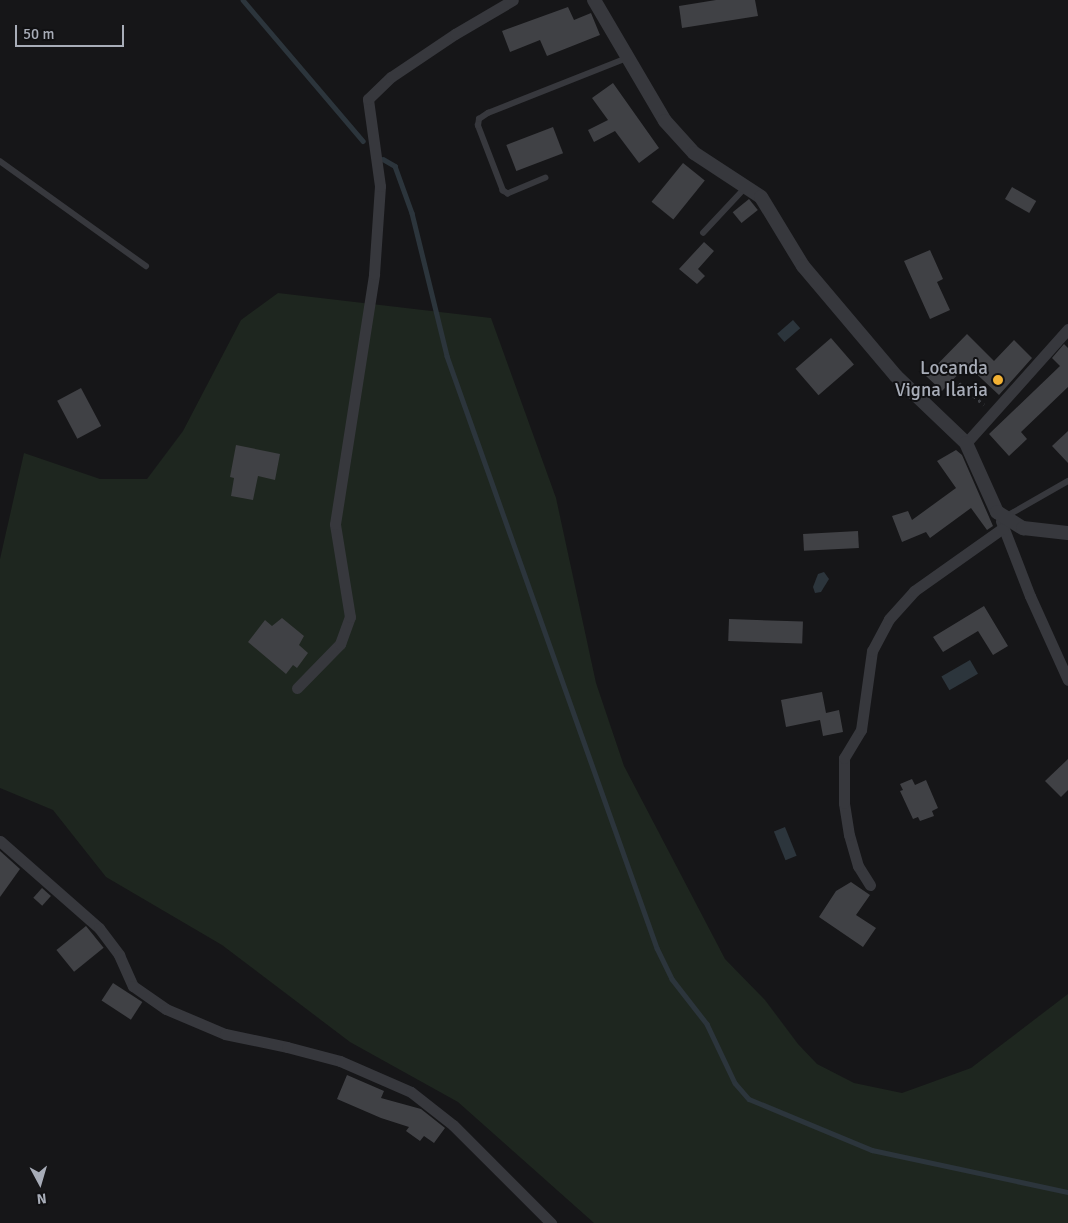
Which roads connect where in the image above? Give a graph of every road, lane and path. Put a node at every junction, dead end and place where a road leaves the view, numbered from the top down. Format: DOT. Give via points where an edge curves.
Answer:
graph roads {
  1 [pos="513,0"];
  2 [pos="594,0"];
  3 [pos="627,58"];
  4 [pos="0,161"];
  5 [pos="546,178"];
  6 [pos="747,186"];
  7 [pos="703,233"];
  8 [pos="146,266"];
  9 [pos="1068,329"];
  10 [pos="959,383"];
  11 [pos="992,413"];
  12 [pos="966,444"];
  13 [pos="1068,480"];
  14 [pos="1002,519"];
  15 [pos="1068,533"];
  16 [pos="1068,680"];
  17 [pos="296,688"];
  18 [pos="0,841"];
  19 [pos="870,885"];
  20 [pos="550,1223"];
  1 -- 17 [label="street" via="391,77 368,99 380,186 374,274 335,524 350,617 340,644"];
  2 -- 3 [label="street"];
  3 -- 5 [label="lane" via="479,119 478,126 503,191 508,194"];
  3 -- 6 [label="street" via="665,121 694,153"];
  4 -- 8 [label="lane"];
  6 -- 7 [label="lane"];
  6 -- 12 [label="street" via="761,197 803,266 896,376"];
  9 -- 11 [label="street"];
  10 -- 11 [label="path"];
  11 -- 12 [label="street"];
  12 -- 14 [label="street"];
  13 -- 14 [label="lane"];
  14 -- 15 [label="street" via="1023,528"];
  14 -- 16 [label="street" via="1030,596"];
  14 -- 19 [label="street" via="914,591 889,620 872,651 861,730 844,758 844,803 849,835 858,866"];
  18 -- 20 [label="street" via="99,928 119,955 133,986 166,1009 225,1034 340,1061 411,1092 453,1125"];
}
